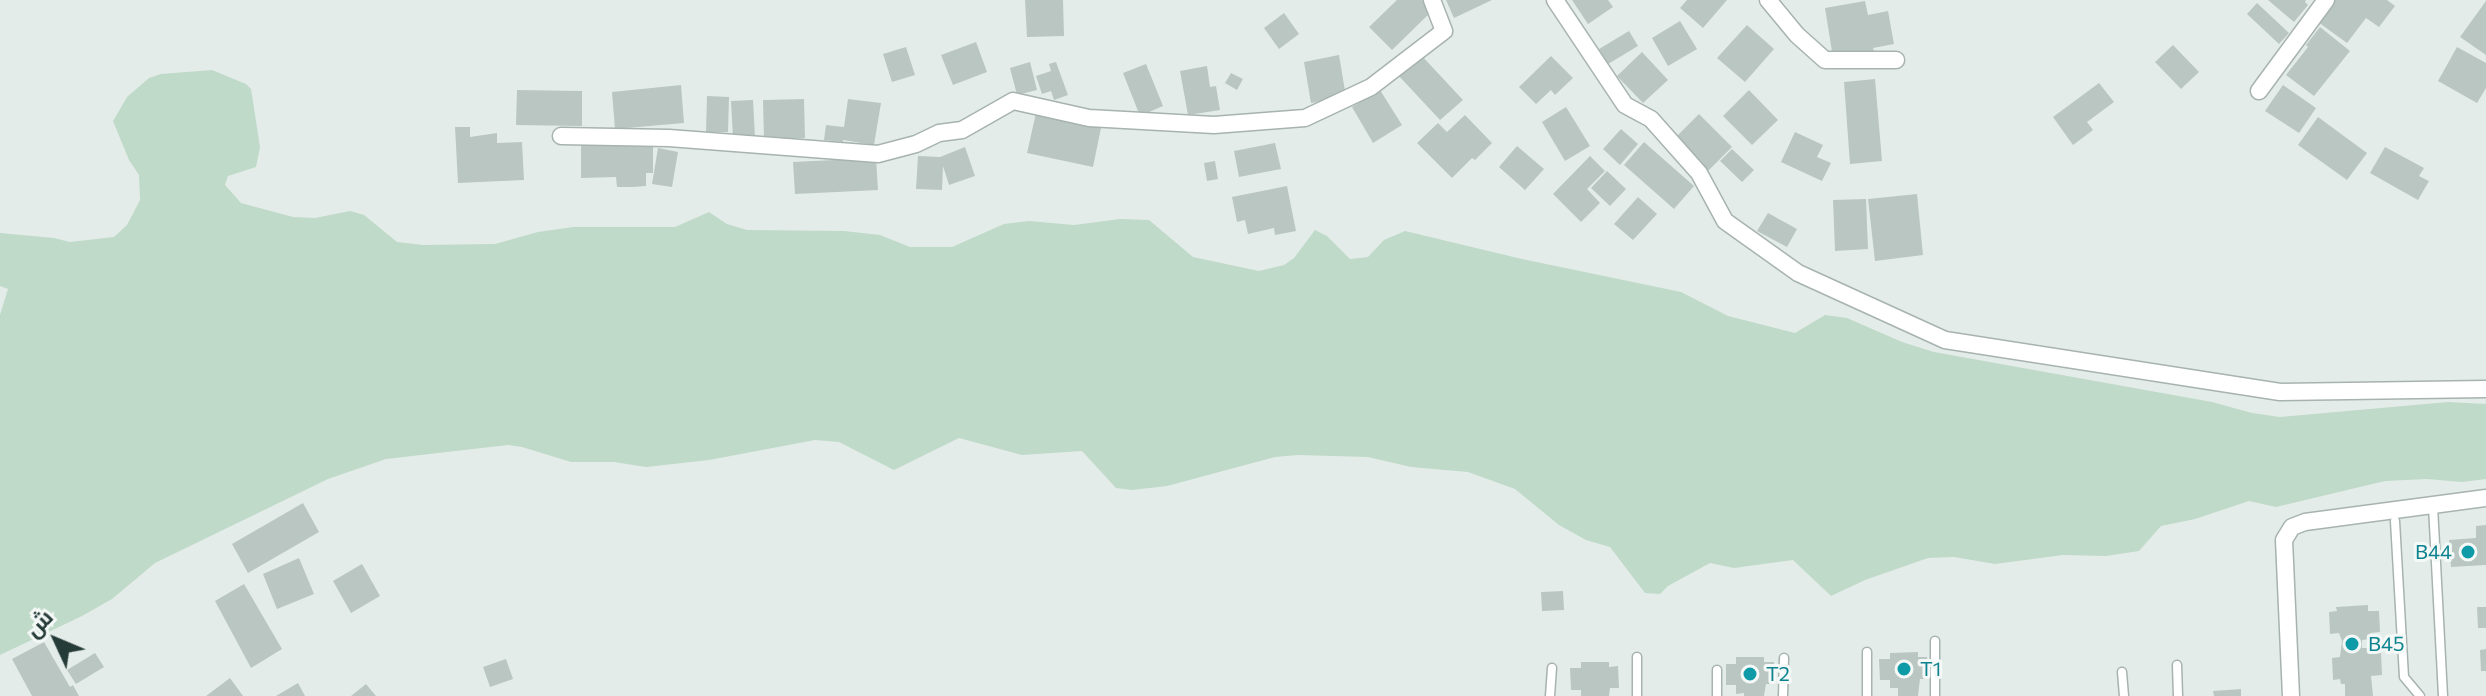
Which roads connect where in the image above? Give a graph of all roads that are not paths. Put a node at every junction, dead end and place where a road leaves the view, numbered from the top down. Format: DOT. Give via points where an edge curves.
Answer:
graph roads {
  1 [pos="1432,0"];
  2 [pos="1555,0"];
  3 [pos="1768,0"];
  4 [pos="2326,0"];
  5 [pos="1896,60"];
  6 [pos="2259,91"];
  7 [pos="561,136"];
  8 [pos="2486,389"];
  9 [pos="2486,498"];
  10 [pos="2433,505"];
  11 [pos="2395,521"];
  12 [pos="1935,641"];
  13 [pos="1867,652"];
  14 [pos="1637,657"];
  15 [pos="1784,658"];
  16 [pos="2177,665"];
  17 [pos="1552,668"];
  18 [pos="1717,670"];
  19 [pos="2122,672"];
  20 [pos="1550,696"];
  21 [pos="1637,696"];
  22 [pos="1717,696"];
  23 [pos="1783,696"];
  24 [pos="1867,696"];
  25 [pos="1935,696"];
  26 [pos="2124,696"];
  27 [pos="2178,696"];
  28 [pos="2291,696"];
  29 [pos="2420,696"];
  30 [pos="2443,696"];
  1 -- 7 [label="street" via="1444,31 1371,87 1305,118 1214,125 1120,120 1013,101 962,130 878,154 669,138"];
  2 -- 8 [label="street" via="1625,105 1651,119 1699,173 1725,221 1798,273 1945,340 2280,392"];
  3 -- 5 [label="street" via="1825,60"];
  4 -- 6 [label="street"];
  9 -- 10 [label="street"];
  10 -- 28 [label="street" via="2292,527 2284,540"];
  10 -- 30 [label="lane"];
  11 -- 29 [label="lane" via="2404,677"];
  12 -- 25 [label="lane"];
  13 -- 24 [label="lane"];
  14 -- 21 [label="lane"];
  15 -- 23 [label="lane"];
  16 -- 27 [label="lane"];
  17 -- 20 [label="lane"];
  18 -- 22 [label="lane"];
  19 -- 26 [label="lane"];
}
